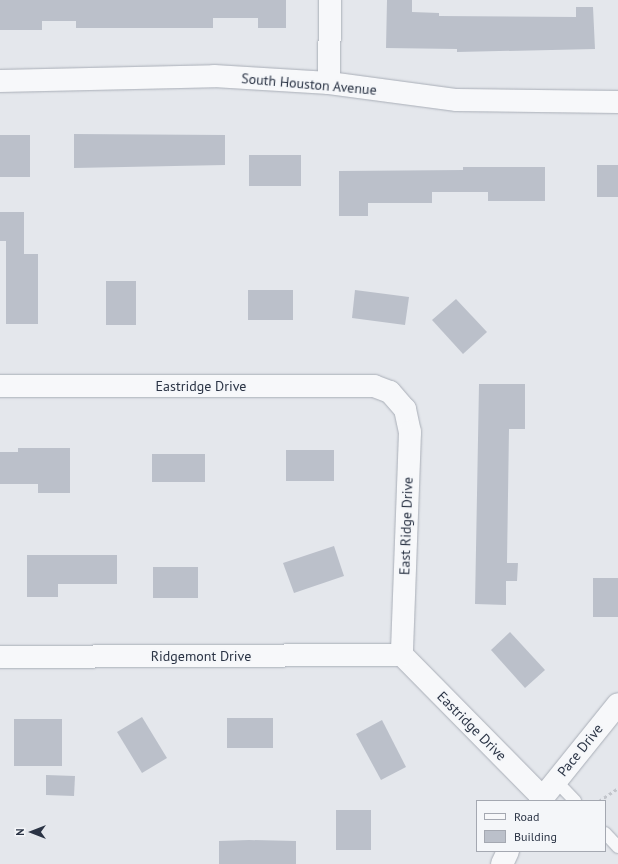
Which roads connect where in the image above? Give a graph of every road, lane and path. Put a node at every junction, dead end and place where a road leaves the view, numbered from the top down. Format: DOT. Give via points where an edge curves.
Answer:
graph roads {
  1 [pos="330,0"];
  2 [pos="0,81"];
  3 [pos="329,83"];
  4 [pos="618,102"];
  5 [pos="0,386"];
  6 [pos="397,400"];
  7 [pos="402,655"];
  8 [pos="0,657"];
  9 [pos="618,704"];
  10 [pos="618,788"];
  11 [pos="546,793"];
  12 [pos="571,800"];
  13 [pos="600,800"];
  14 [pos="606,834"];
  15 [pos="618,847"];
  16 [pos="508,852"];
  17 [pos="502,864"];
  1 -- 3 [label="street"];
  2 -- 3 [label="street, South Houston Avenue" via="214,76"];
  3 -- 4 [label="street, South Houston Avenue" via="457,100"];
  5 -- 6 [label="street, Eastridge Drive" via="374,386 390,392"];
  6 -- 7 [label="street, East Ridge Drive" via="405,409 410,432"];
  7 -- 8 [label="street, Ridgemont Drive"];
  7 -- 11 [label="street, Eastridge Drive"];
  9 -- 11 [label="street, Pace Drive"];
  10 -- 13 [label="path"];
  11 -- 12 [label="lane"];
  14 -- 15 [label="lane"];
  16 -- 17 [label="street"];
}
